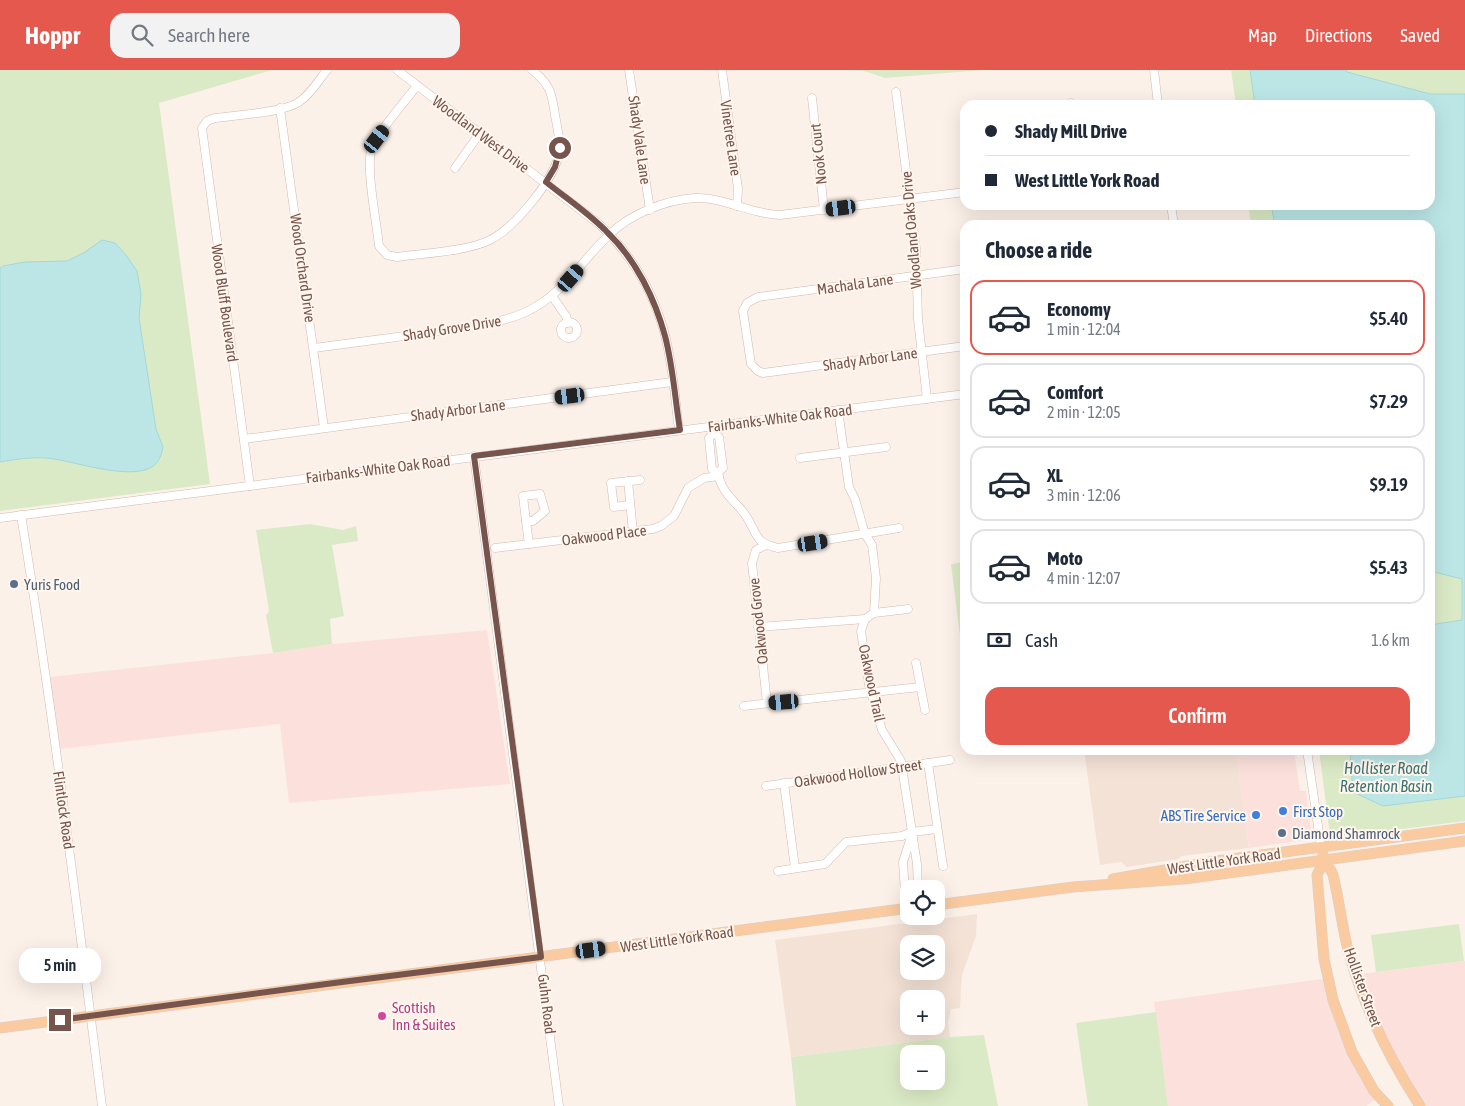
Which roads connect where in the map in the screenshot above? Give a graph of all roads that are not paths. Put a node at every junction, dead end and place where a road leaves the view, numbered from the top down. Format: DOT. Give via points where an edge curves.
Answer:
graph roads {
  1 [pos="327,70"];
  2 [pos="398,70"];
  3 [pos="532,70"];
  4 [pos="629,70"];
  5 [pos="722,70"];
  6 [pos="1154,70"];
  7 [pos="418,86"];
  8 [pos="896,92"];
  9 [pos="812,98"];
  10 [pos="1157,100"];
  11 [pos="280,108"];
  12 [pos="480,132"];
  13 [pos="455,168"];
  14 [pos="546,182"];
  15 [pos="960,193"];
  16 [pos="910,199"];
  17 [pos="737,206"];
  18 [pos="650,210"];
  19 [pos="824,210"];
  20 [pos="610,234"];
  21 [pos="960,270"];
  22 [pos="917,275"];
  23 [pos="552,296"];
  24 [pos="747,303"];
  25 [pos="568,322"];
  26 [pos="960,347"];
  27 [pos="314,348"];
  28 [pos="920,352"];
  29 [pos="672,382"];
  30 [pos="960,395"];
  31 [pos="927,399"];
  32 [pos="838,410"];
  33 [pos="324,428"];
  34 [pos="680,430"];
  35 [pos="714,430"];
  36 [pos="244,439"];
  37 [pos="886,447"];
  38 [pos="844,453"];
  39 [pos="474,456"];
  40 [pos="800,458"];
  41 [pos="718,474"];
  42 [pos="640,480"];
  43 [pos="628,481"];
  44 [pos="250,486"];
  45 [pos="630,505"];
  46 [pos="22,515"];
  47 [pos="0,518"];
  48 [pos="526,520"];
  49 [pos="899,528"];
  50 [pos="633,532"];
  51 [pos="865,534"];
  52 [pos="529,544"];
  53 [pos="766,545"];
  54 [pos="496,548"];
  55 [pos="908,609"];
  56 [pos="874,613"];
  57 [pos="865,619"];
  58 [pos="758,626"];
  59 [pos="916,663"];
  60 [pos="920,687"];
  61 [pos="871,693"];
  62 [pos="767,703"];
  63 [pos="744,706"];
  64 [pos="925,710"];
  65 [pos="1308,755"];
  66 [pos="950,760"];
  67 [pos="928,763"];
  68 [pos="902,767"];
  69 [pos="784,783"];
  70 [pos="766,786"];
  71 [pos="1465,828"];
  72 [pos="937,829"];
  73 [pos="912,832"];
  74 [pos="1465,842"];
  75 [pos="1321,847"];
  76 [pos="1324,861"];
  77 [pos="943,866"];
  78 [pos="795,868"];
  79 [pos="778,871"];
  80 [pos="905,880"];
  81 [pos="917,880"];
  82 [pos="1073,887"];
  83 [pos="945,904"];
  84 [pos="900,909"];
  85 [pos="541,957"];
  86 [pos="90,1016"];
  87 [pos="0,1028"];
  88 [pos="102,1106"];
  89 [pos="559,1106"];
  90 [pos="1388,1106"];
  91 [pos="1420,1106"];
  1 -- 11 [label="street" via="308,95"];
  2 -- 7 [label="street, Woodland West Drive"];
  3 -- 14 [label="street" via="545,81 551,92 559,141 557,161"];
  4 -- 18 [label="street, Shady Vale Lane"];
  5 -- 17 [label="street, Vinetree Lane" via="738,189"];
  6 -- 10 [label="street"];
  7 -- 12 [label="street, Woodland West Drive"];
  7 -- 14 [label="street" via="373,146 370,163 379,246 387,255 397,257 470,246 491,239 515,221"];
  8 -- 16 [label="street, Woodland Oaks Drive"];
  9 -- 19 [label="street, Nook Court"];
  11 -- 27 [label="street, Wood Orchard Drive"];
  11 -- 36 [label="street, Wood Bluff Boulevard" via="215,118 202,128"];
  12 -- 13 [label="street"];
  12 -- 14 [label="street, Woodland West Drive"];
  14 -- 20 [label="street, Woodland West Drive"];
  15 -- 16 [label="street, Shady Grove Drive"];
  16 -- 19 [label="street, Shady Grove Drive"];
  16 -- 22 [label="street, Woodland Oaks Drive"];
  17 -- 18 [label="street, Shady Grove Drive" via="714,199 695,198"];
  17 -- 19 [label="street, Shady Grove Drive" via="770,215"];
  18 -- 20 [label="street, Shady Grove Drive"];
  20 -- 23 [label="street, Shady Grove Drive"];
  20 -- 29 [label="street, Woodland West Drive" via="632,262 652,299 665,337"];
  21 -- 22 [label="street, Machala Lane"];
  22 -- 24 [label="street, Machala Lane" via="758,297"];
  22 -- 28 [label="street, Woodland Oaks Drive"];
  23 -- 25 [label="street"];
  23 -- 27 [label="street, Shady Grove Drive" via="529,310 488,324"];
  24 -- 28 [label="street, Shady Arbor Lane" via="743,311 750,360 758,371 769,373"];
  26 -- 28 [label="street, Shady Arbor Lane"];
  27 -- 33 [label="street, Wood Orchard Drive"];
  28 -- 31 [label="street, Woodland Oaks Drive"];
  29 -- 33 [label="street, Shady Arbor Lane"];
  29 -- 34 [label="street, Woodland West Drive"];
  30 -- 31 [label="street, Fairbanks-White Oak Road"];
  31 -- 32 [label="street, Fairbanks-White Oak Road"];
  32 -- 35 [label="street, Fairbanks-White Oak Road"];
  32 -- 38 [label="street"];
  33 -- 36 [label="street, Shady Arbor Lane"];
  34 -- 35 [label="street, Fairbanks-White Oak Road"];
  34 -- 39 [label="street, Fairbanks-White Oak Road"];
  35 -- 41 [label="street" via="719,437 723,468"];
  36 -- 44 [label="street, Wood Bluff Boulevard"];
  37 -- 38 [label="street"];
  38 -- 40 [label="street"];
  38 -- 51 [label="street" via="849,487"];
  39 -- 44 [label="street, Fairbanks-White Oak Road"];
  39 -- 85 [label="street, Guhn Road"];
  41 -- 50 [label="street, Oakwood Place" via="688,488 674,516 661,526"];
  41 -- 53 [label="street" via="723,488 745,515 757,538"];
  42 -- 43 [label="street"];
  43 -- 45 [label="street"];
  43 -- 45 [label="street" via="611,483 614,507"];
  44 -- 46 [label="street, Fairbanks-White Oak Road"];
  45 -- 50 [label="street"];
  46 -- 47 [label="street, Fairbanks-White Oak Road"];
  46 -- 86 [label="street, Flintlock Road" via="50,699"];
  48 -- 52 [label="street"];
  49 -- 51 [label="street"];
  50 -- 52 [label="street, Oakwood Place"];
  51 -- 53 [label="street" via="778,548"];
  51 -- 56 [label="street" via="872,545 875,567"];
  52 -- 54 [label="street, Oakwood Place"];
  53 -- 58 [label="street, Oakwood Grove" via="756,550 752,563"];
  55 -- 56 [label="street"];
  56 -- 57 [label="street"];
  57 -- 58 [label="street"];
  57 -- 61 [label="street, Oakwood Trail" via="861,630"];
  58 -- 62 [label="street, Oakwood Grove"];
  59 -- 60 [label="street"];
  60 -- 61 [label="street"];
  60 -- 64 [label="street"];
  61 -- 62 [label="street"];
  61 -- 68 [label="street, Oakwood Trail" via="882,730"];
  62 -- 63 [label="street"];
  65 -- 75 [label="street, Hollister Street"];
  66 -- 67 [label="street, Oakwood Hollow Street"];
  67 -- 68 [label="street, Oakwood Hollow Street"];
  67 -- 72 [label="street"];
  68 -- 69 [label="street, Oakwood Hollow Street"];
  68 -- 73 [label="street, Oakwood Trail"];
  69 -- 70 [label="street, Oakwood Hollow Street"];
  69 -- 78 [label="street"];
  71 -- 75 [label="main road, West Little York Road"];
  72 -- 73 [label="street"];
  72 -- 77 [label="street"];
  73 -- 78 [label="street" via="846,842 825,864"];
  73 -- 80 [label="street, Oakwood Trail" via="903,862"];
  73 -- 81 [label="street, Oakwood Trail"];
  74 -- 76 [label="main road, West Little York Road"];
  75 -- 76 [label="main road, Hollister Street"];
  75 -- 82 [label="main road, West Little York Road" via="1190,864"];
  76 -- 82 [label="main road, West Little York Road" via="1184,880"];
  76 -- 90 [label="main road, Hollister Street" via="1317,875 1324,959 1333,1000 1352,1052 1374,1091"];
  76 -- 91 [label="main road, Hollister Street" via="1332,873 1348,950 1363,995 1400,1074"];
  78 -- 79 [label="street"];
  82 -- 83 [label="main road, West Little York Road"];
  84 -- 85 [label="main road, West Little York Road"];
  85 -- 86 [label="main road, West Little York Road"];
  85 -- 89 [label="street, Guhn Road"];
  86 -- 87 [label="main road, West Little York Road"];
  86 -- 88 [label="street, Flintlock Road"];
}
